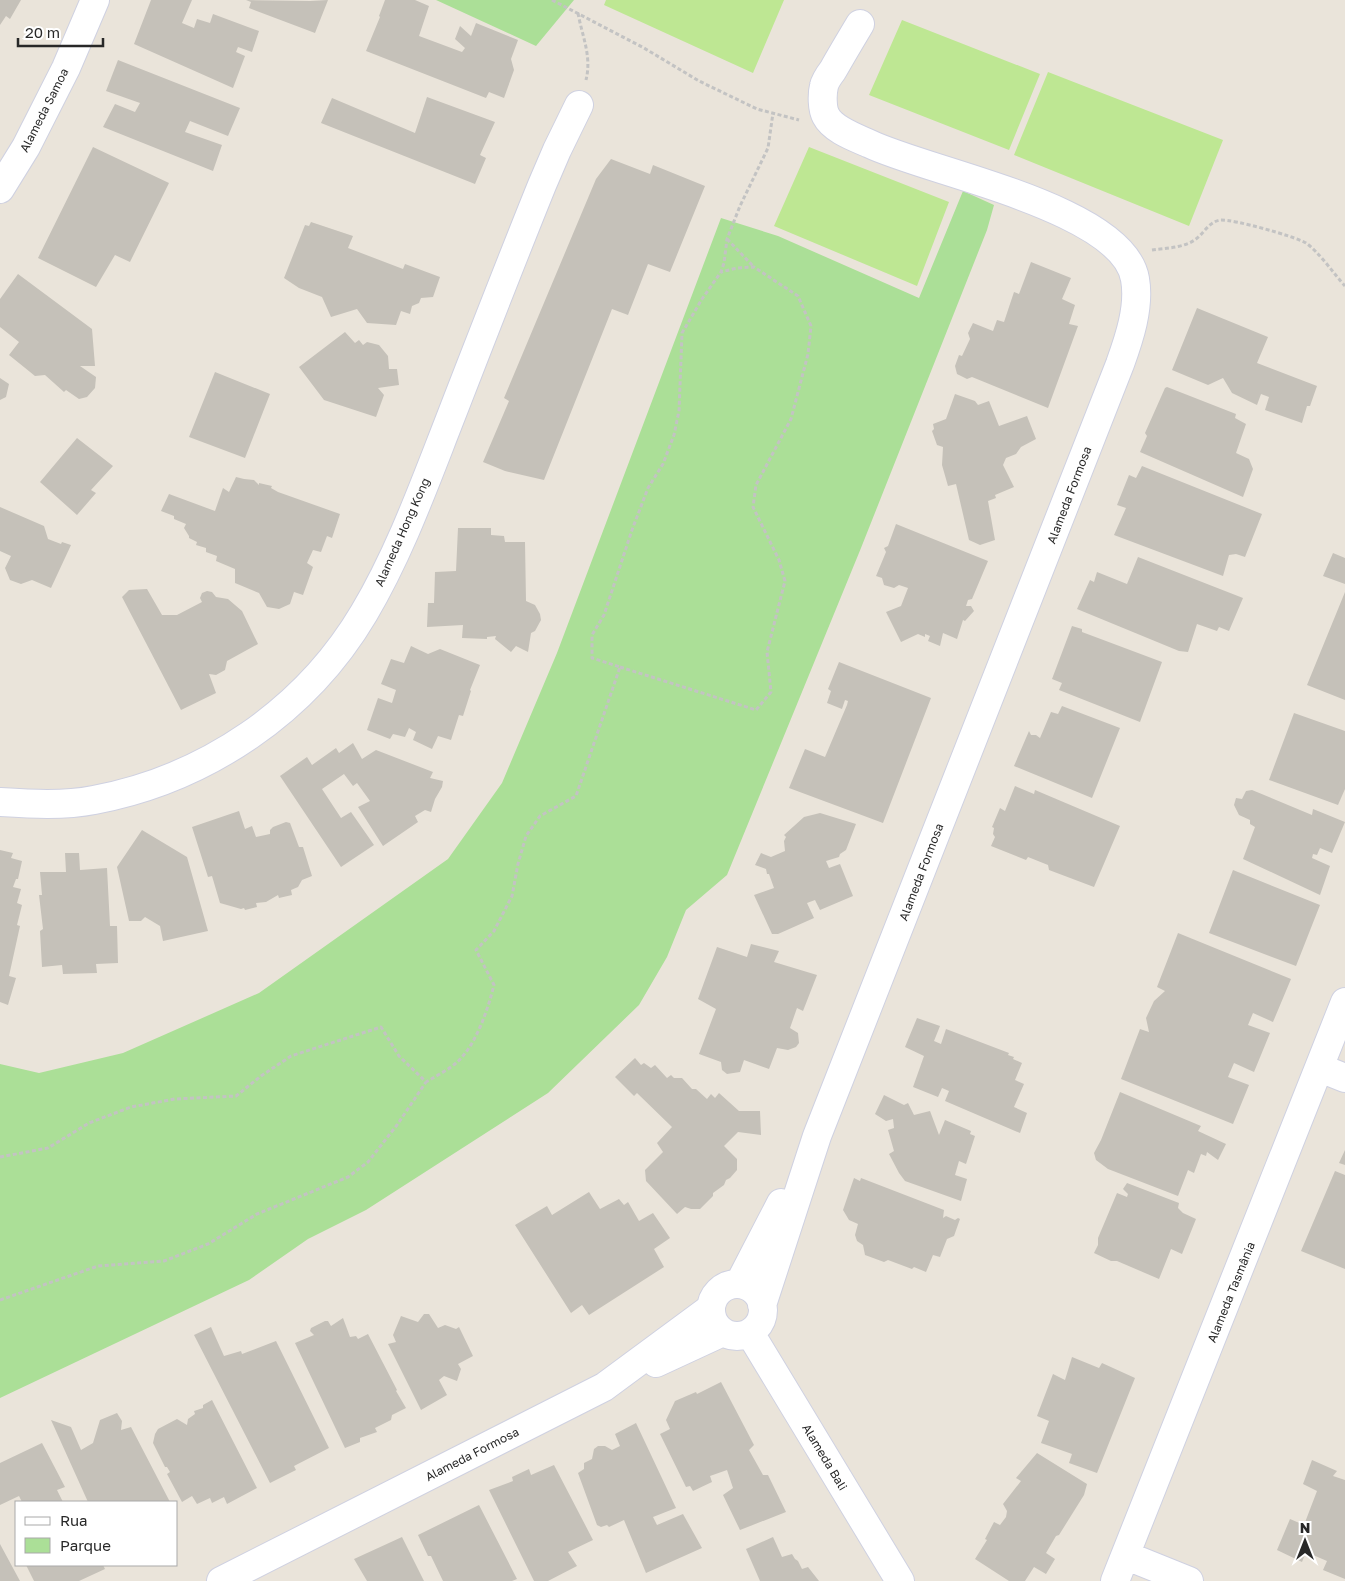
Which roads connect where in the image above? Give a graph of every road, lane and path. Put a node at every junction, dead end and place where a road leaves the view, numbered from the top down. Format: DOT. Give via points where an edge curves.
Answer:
graph roads {
  1 [pos="95,0"];
  2 [pos="552,0"];
  3 [pos="578,12"];
  4 [pos="860,24"];
  5 [pos="579,105"];
  6 [pos="772,113"];
  7 [pos="840,130"];
  8 [pos="0,189"];
  9 [pos="727,239"];
  10 [pos="1124,255"];
  11 [pos="754,267"];
  12 [pos="721,272"];
  13 [pos="1345,286"];
  14 [pos="620,668"];
  15 [pos="0,802"];
  16 [pos="1345,1002"];
  17 [pos="1320,1068"];
  18 [pos="1345,1078"];
  19 [pos="426,1082"];
  20 [pos="817,1136"];
  21 [pos="0,1157"];
  22 [pos="739,1284"];
  23 [pos="0,1300"];
  24 [pos="762,1305"];
  25 [pos="711,1308"];
  26 [pos="723,1332"];
  27 [pos="750,1333"];
  28 [pos="604,1387"];
  29 [pos="1126,1556"];
  30 [pos="221,1581"];
  31 [pos="900,1581"];
  32 [pos="1115,1581"];
  33 [pos="1189,1581"];
  1 -- 8 [label="street, Alameda Samoa" via="66,68 26,147"];
  2 -- 3 [label="path"];
  3 -- 5 [label="path" via="589,69"];
  3 -- 6 [label="path" via="699,82"];
  4 -- 7 [label="street, Alameda Formosa" via="824,85 826,117"];
  5 -- 15 [label="street, Alameda Hong Kong" via="546,176 393,556 363,614 330,661 292,702 246,738 203,764 146,787 93,800 41,804"];
  6 -- 7 [label="path"];
  6 -- 9 [label="path" via="768,148"];
  7 -- 10 [label="street, Alameda Formosa" via="883,150 1013,192 1067,215 1103,236"];
  9 -- 11 [label="path"];
  9 -- 12 [label="path"];
  10 -- 13 [label="path" via="1183,245 1219,220 1235,222 1306,243"];
  10 -- 20 [label="street, Alameda Formosa" via="1135,278 1134,312 1127,346"];
  11 -- 12 [label="path"];
  11 -- 14 [label="path" via="798,296 812,326 791,419 756,485 754,508 779,560 785,581 767,652 771,692 756,710"];
  12 -- 14 [label="path" via="682,333 679,411 674,435 663,464 648,488 604,615 592,635 592,658"];
  14 -- 19 [label="path" via="576,796 540,816 526,836 512,896 494,931 476,950 494,985 489,1006 471,1043 457,1062"];
  16 -- 17 [label="street, Alameda Tasmânia"];
  17 -- 18 [label="street"];
  17 -- 29 [label="street, Alameda Tasmânia"];
  19 -- 21 [label="path" via="400,1056 381,1027 291,1056 236,1096 175,1099 131,1107 89,1124 48,1148"];
  19 -- 23 [label="path" via="368,1162 348,1176 258,1214 208,1244 164,1261 98,1266"];
  20 -- 22 [label="street, Alameda Formosa"];
  20 -- 24 [label="street, Alameda Formosa"];
  22 -- 24 [label="street" via="754,1290"];
  22 -- 25 [label="street, Alameda Formosa" via="723,1288 712,1300"];
  24 -- 27 [label="street, Alameda Formosa" via="760,1320"];
  25 -- 26 [label="street" via="714,1324"];
  25 -- 28 [label="street, Alameda Formosa"];
  26 -- 27 [label="street" via="734,1336"];
  26 -- 28 [label="street"];
  27 -- 31 [label="street, Alameda Bali"];
  28 -- 30 [label="street, Alameda Formosa"];
  29 -- 32 [label="street, Alameda Tasmânia"];
  29 -- 33 [label="street"];
}
